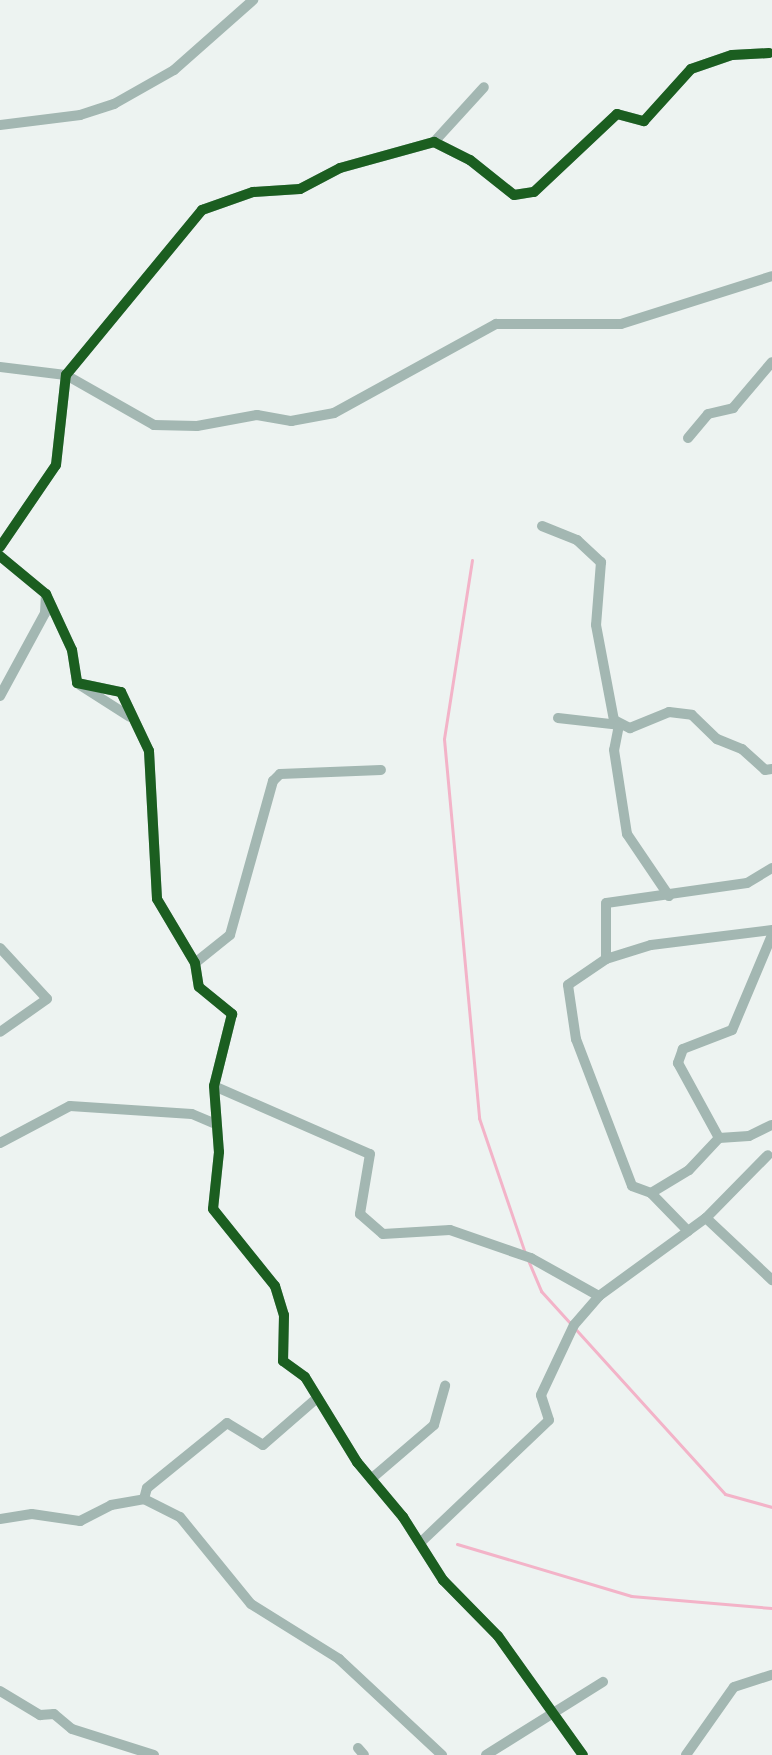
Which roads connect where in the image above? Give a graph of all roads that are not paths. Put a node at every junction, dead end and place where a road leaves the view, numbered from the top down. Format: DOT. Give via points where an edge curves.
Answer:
graph roads {
  1 [pos="253,0"];
  2 [pos="771,53"];
  3 [pos="484,87"];
  4 [pos="0,125"];
  5 [pos="434,142"];
  6 [pos="772,276"];
  7 [pos="772,362"];
  8 [pos="0,367"];
  9 [pos="66,375"];
  10 [pos="688,438"];
  11 [pos="542,526"];
  12 [pos="0,547"];
  13 [pos="0,556"];
  14 [pos="46,594"];
  15 [pos="77,683"];
  16 [pos="0,696"];
  17 [pos="132,718"];
  18 [pos="558,718"];
  19 [pos="619,725"];
  20 [pos="772,769"];
  21 [pos="381,770"];
  22 [pos="772,868"];
  23 [pos="669,896"];
  24 [pos="772,933"];
  25 [pos="0,948"];
  26 [pos="606,959"];
  27 [pos="195,963"];
  28 [pos="0,1032"];
  29 [pos="214,1086"];
  30 [pos="216,1124"];
  31 [pos="772,1125"];
  32 [pos="719,1138"];
  33 [pos="0,1143"];
  34 [pos="768,1155"];
  35 [pos="651,1193"];
  36 [pos="706,1218"];
  37 [pos="688,1231"];
  38 [pos="772,1280"];
  39 [pos="599,1296"];
  40 [pos="445,1386"];
  41 [pos="317,1398"];
  42 [pos="371,1479"];
  43 [pos="144,1499"];
  44 [pos="0,1519"];
  45 [pos="420,1543"];
  46 [pos="772,1675"];
  47 [pos="603,1682"];
  48 [pos="0,1691"];
  49 [pos="555,1712"];
  50 [pos="154,1755"];
  51 [pos="442,1755"];
  52 [pos="486,1755"];
  53 [pos="583,1755"];
  54 [pos="686,1755"];
  1 -- 4 [label="street" via="174,70 114,104 80,115"];
  2 -- 5 [label="street" via="732,55 691,69 644,121 617,114 534,192 514,195 470,160"];
  3 -- 5 [label="street"];
  5 -- 9 [label="street" via="340,168 300,189 253,192 202,210"];
  6 -- 9 [label="street" via="621,324 496,324 418,361 386,386 313,419 257,415 197,426 154,425"];
  7 -- 10 [label="street" via="733,408 708,414"];
  8 -- 9 [label="street"];
  9 -- 12 [label="street" via="56,465"];
  11 -- 19 [label="street" via="577,540 601,562 596,625"];
  13 -- 14 [label="street"];
  14 -- 15 [label="street" via="72,650"];
  14 -- 16 [label="street" via="45,613"];
  15 -- 17 [label="street"];
  15 -- 17 [label="street" via="121,692"];
  17 -- 27 [label="street" via="149,751 154,779 157,899"];
  18 -- 19 [label="street"];
  19 -- 20 [label="street" via="640,727 669,712 692,715 717,739 742,749 765,770"];
  19 -- 23 [label="street" via="614,750 627,834"];
  21 -- 27 [label="street" via="280,774 273,781 230,935"];
  22 -- 23 [label="street" via="747,883"];
  23 -- 26 [label="street" via="606,903"];
  24 -- 26 [label="street" via="651,945"];
  24 -- 32 [label="street" via="732,1030 683,1049 678,1063"];
  25 -- 28 [label="street" via="47,999"];
  26 -- 35 [label="street" via="568,985 570,1018 632,1186"];
  27 -- 29 [label="street" via="199,987 232,1014"];
  29 -- 30 [label="street"];
  29 -- 39 [label="street" via="370,1154 360,1214 383,1234 450,1230 527,1257"];
  30 -- 33 [label="street" via="192,1114 70,1106"];
  30 -- 41 [label="street" via="213,1209 275,1286 284,1315 283,1361 305,1377"];
  31 -- 32 [label="street" via="749,1136"];
  32 -- 35 [label="street" via="689,1170"];
  34 -- 36 [label="street"];
  35 -- 37 [label="street"];
  36 -- 37 [label="street"];
  36 -- 38 [label="street"];
  37 -- 39 [label="street"];
  39 -- 45 [label="street" via="573,1327 541,1395 549,1420"];
  40 -- 42 [label="street" via="434,1425"];
  41 -- 42 [label="street"];
  41 -- 43 [label="street" via="263,1445 227,1423 147,1488"];
  42 -- 45 [label="street"];
  43 -- 44 [label="street" via="111,1505 80,1521 32,1514"];
  43 -- 51 [label="street" via="180,1517 251,1604 339,1659"];
  45 -- 49 [label="street" via="443,1580 498,1636"];
  46 -- 54 [label="street" via="734,1687"];
  47 -- 49 [label="street"];
  48 -- 50 [label="street" via="40,1715 54,1714 72,1729"];
  49 -- 52 [label="street"];
  49 -- 53 [label="street"];
}
